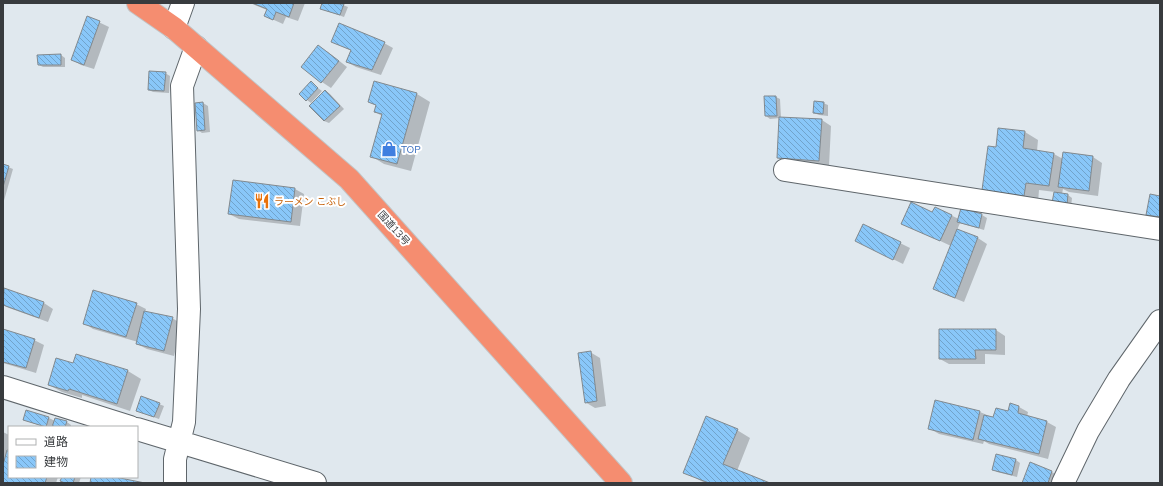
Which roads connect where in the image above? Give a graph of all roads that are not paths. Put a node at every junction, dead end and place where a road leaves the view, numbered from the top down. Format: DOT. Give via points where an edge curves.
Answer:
graph roads {
  1 [pos="138,3"];
  2 [pos="183,3"];
  3 [pos="174,28"];
  4 [pos="196,47"];
  5 [pos="785,170"];
  6 [pos="1160,229"];
  7 [pos="1160,321"];
  8 [pos="3,387"];
  9 [pos="127,426"];
  10 [pos="138,429"];
  11 [pos="179,442"];
  12 [pos="175,483"];
  13 [pos="315,483"];
  14 [pos="621,483"];
  15 [pos="1063,483"];
  1 -- 3 [label="highway, 国道13号"];
  2 -- 3 [label="street"];
  3 -- 4 [label="highway, 国道13号"];
  4 -- 11 [label="street" via="182,86 189,309 184,422"];
  4 -- 14 [label="highway, 国道13号" via="349,178"];
  5 -- 6 [label="street"];
  7 -- 15 [label="street" via="1119,379 1088,431"];
  8 -- 9 [label="street"];
  10 -- 11 [label="street"];
  11 -- 12 [label="street" via="175,459"];
  11 -- 13 [label="street"];
}
